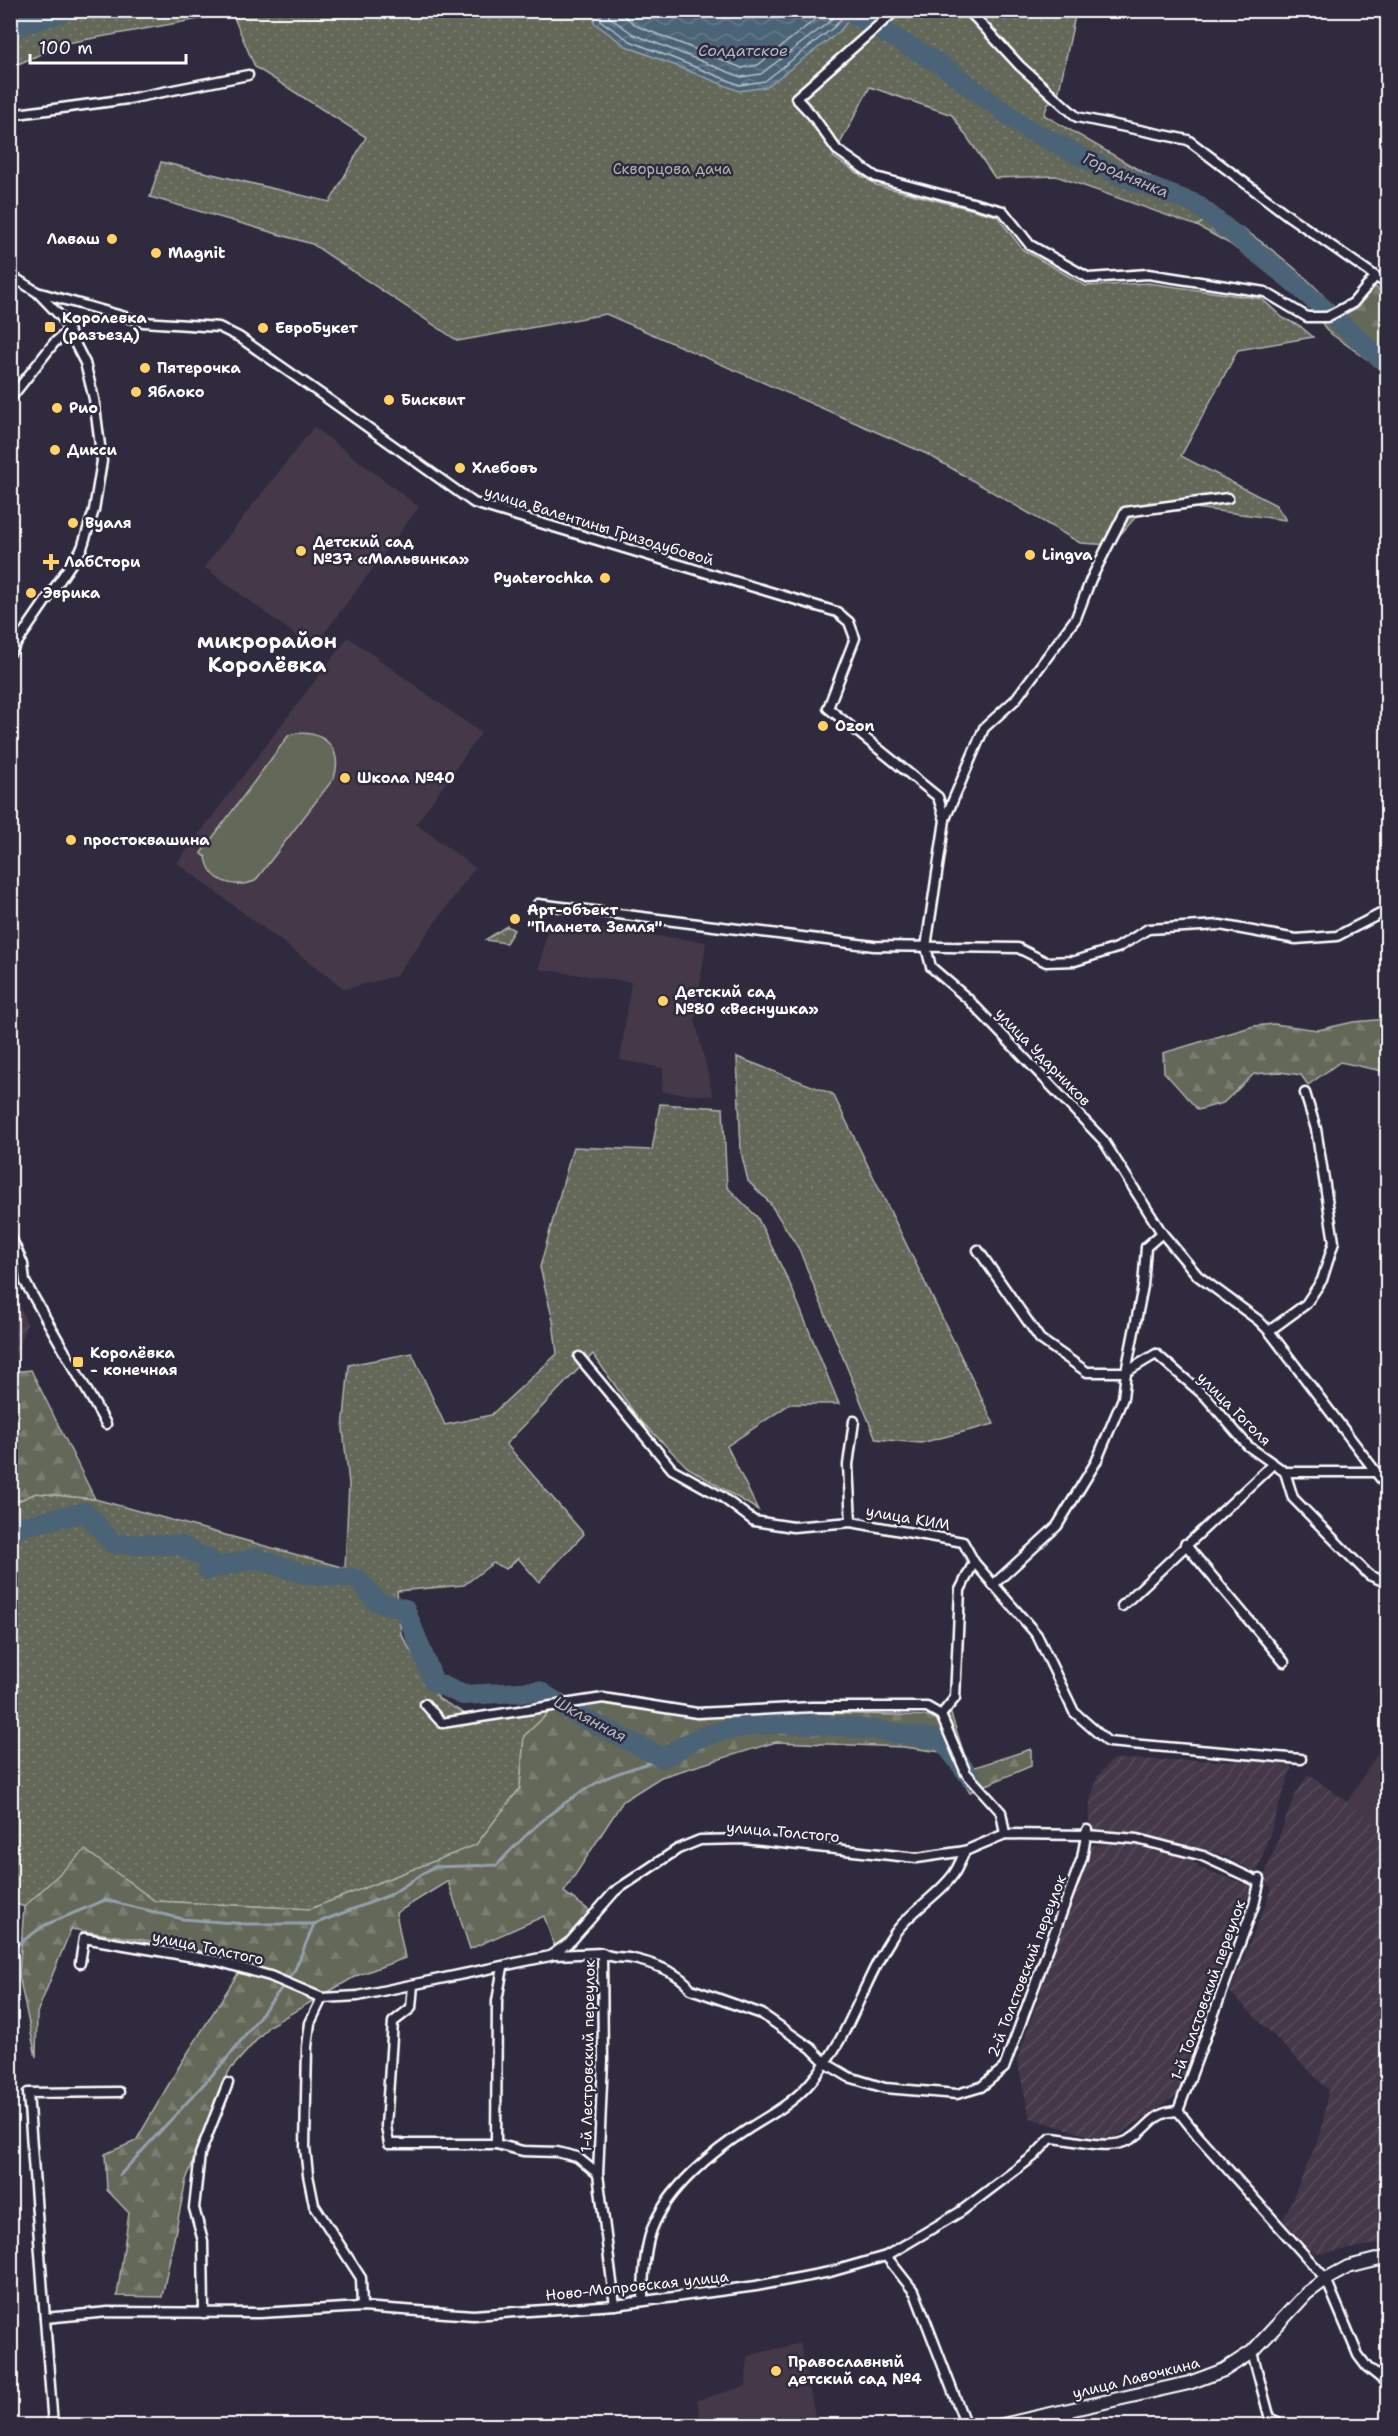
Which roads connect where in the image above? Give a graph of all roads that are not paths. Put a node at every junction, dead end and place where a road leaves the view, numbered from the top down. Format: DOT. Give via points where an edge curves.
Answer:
graph roads {
  1 [pos="963,10"];
  2 [pos="894,12"];
  3 [pos="248,75"];
  4 [pos="10,115"];
  5 [pos="10,275"];
  6 [pos="1375,277"];
  7 [pos="1388,285"];
  8 [pos="37,292"];
  9 [pos="68,331"];
  10 [pos="10,399"];
  11 [pos="1228,498"];
  12 [pos="10,653"];
  13 [pos="945,820"];
  14 [pos="538,904"];
  15 [pos="1388,910"];
  16 [pos="926,947"];
  17 [pos="1305,1093"];
  18 [pos="1162,1233"];
  19 [pos="10,1235"];
  20 [pos="978,1250"];
  21 [pos="1269,1331"];
  22 [pos="579,1357"];
  23 [pos="1126,1372"];
  24 [pos="854,1421"];
  25 [pos="106,1424"];
  26 [pos="1273,1464"];
  27 [pos="1285,1472"];
  28 [pos="1374,1472"];
  29 [pos="1388,1488"];
  30 [pos="851,1522"];
  31 [pos="1185,1544"];
  32 [pos="974,1562"];
  33 [pos="1388,1583"];
  34 [pos="993,1585"];
  35 [pos="1122,1606"];
  36 [pos="1284,1662"];
  37 [pos="424,1704"];
  38 [pos="941,1715"];
  39 [pos="1301,1759"];
  40 [pos="1087,1832"];
  41 [pos="1005,1834"];
  42 [pos="965,1851"];
  43 [pos="1260,1880"];
  44 [pos="602,1953"];
  45 [pos="550,1956"];
  46 [pos="80,1963"];
  47 [pos="504,1967"];
  48 [pos="413,1985"];
  49 [pos="322,1998"];
  50 [pos="827,2064"];
  51 [pos="228,2083"];
  52 [pos="119,2092"];
  53 [pos="1178,2111"];
  54 [pos="496,2144"];
  55 [pos="598,2174"];
  56 [pos="885,2256"];
  57 [pos="1388,2257"];
  58 [pos="1326,2279"];
  59 [pos="643,2301"];
  60 [pos="615,2305"];
  61 [pos="362,2307"];
  62 [pos="204,2313"];
  63 [pos="45,2318"];
  64 [pos="1252,2352"];
  65 [pos="1388,2384"];
  66 [pos="1069,2411"];
  67 [pos="1270,2419"];
  68 [pos="53,2426"];
  69 [pos="966,2426"];
  70 [pos="998,2426"];
  71 [pos="1068,2426"];
  72 [pos="1263,2426"];
  73 [pos="1283,2426"];
  1 -- 6 [label="street" via="972,14 1020,66 1077,117 1188,140"];
  2 -- 6 [label="street" via="796,98 837,150 876,177 1003,211 1030,246 1089,278 1148,274 1265,292 1307,317 1327,317 1353,303"];
  3 -- 4 [label="street" via="128,99"];
  5 -- 8 [label="street, улица Валентины Гризодубовой"];
  6 -- 7 [label="street"];
  8 -- 9 [label="street" via="62,318"];
  8 -- 13 [label="street, улица Валентины Гризодубовой" via="142,322 219,327 239,337 474,503 837,612 849,622 855,638 828,708 938,797"];
  9 -- 10 [label="street"];
  9 -- 12 [label="street" via="85,363 94,399 102,461 94,510 82,548"];
  11 -- 13 [label="street" via="1125,512 1076,618 1015,700 984,728"];
  13 -- 16 [label="street"];
  14 -- 16 [label="street" via="806,940"];
  15 -- 16 [label="street" via="1337,936 1296,939 1220,925 1148,929 1117,948 1075,961 1046,962 1018,948"];
  16 -- 18 [label="street, улица Ударников" via="931,967 968,999 1103,1140"];
  17 -- 21 [label="street" via="1316,1130 1334,1242 1322,1280 1306,1304"];
  18 -- 21 [label="street, улица Ударников" via="1198,1276"];
  18 -- 23 [label="street" via="1146,1247 1143,1286"];
  19 -- 25 [label="street" via="23,1264 25,1282"];
  20 -- 23 [label="street" via="1040,1339 1088,1372"];
  21 -- 28 [label="street, улица Ударников"];
  22 -- 30 [label="street, улица КИМ" via="672,1469 722,1497 754,1521 793,1527"];
  23 -- 26 [label="street, улица Гоголя" via="1156,1354 1206,1397 1248,1446"];
  23 -- 34 [label="street" via="1123,1398 1096,1462 1057,1526"];
  24 -- 30 [label="street" via="848,1465"];
  26 -- 27 [label="street, улица Гоголя"];
  26 -- 31 [label="street"];
  27 -- 28 [label="street"];
  27 -- 33 [label="street" via="1293,1498 1369,1575"];
  28 -- 29 [label="street, улица Ударников"];
  30 -- 32 [label="street, улица КИМ" via="963,1542"];
  31 -- 35 [label="street"];
  31 -- 36 [label="street"];
  32 -- 34 [label="street, улица КИМ"];
  32 -- 38 [label="street" via="960,1590 956,1698"];
  34 -- 39 [label="street, улица КИМ" via="1037,1635 1074,1712 1108,1742"];
  37 -- 38 [label="street" via="442,1723 603,1698 697,1713 927,1707"];
  38 -- 41 [label="street" via="966,1773 1000,1812"];
  40 -- 41 [label="street, улица Толстого"];
  40 -- 43 [label="street, улица Толстого" via="1137,1839 1203,1856"];
  40 -- 50 [label="street, 2-й Толстовский переулок" via="1082,1858 1004,2068 981,2087 957,2094 885,2088 849,2077"];
  41 -- 42 [label="street, улица Толстого"];
  42 -- 45 [label="street, улица Толстого" via="917,1858 744,1839 700,1840 678,1849 615,1891 571,1941"];
  42 -- 50 [label="street" via="954,1873 907,1917 895,1934"];
  43 -- 53 [label="street, 1-й Толстовский переулок"];
  44 -- 45 [label="street"];
  44 -- 50 [label="street, 1-й Лестровский переулок" via="650,1964 685,1980 691,1989 762,2014"];
  44 -- 55 [label="street, 1-й Лестровский переулок"];
  45 -- 47 [label="street, улица Толстого"];
  46 -- 49 [label="street, улица Толстого" via="84,1938 217,1961"];
  47 -- 48 [label="street, улица Толстого"];
  47 -- 54 [label="street" via="497,2001"];
  48 -- 49 [label="street, улица Толстого" via="358,1996"];
  48 -- 54 [label="street" via="411,2008 393,2022 386,2126 389,2144"];
  49 -- 61 [label="street" via="310,2023 307,2047 308,2175 314,2205 361,2278"];
  50 -- 59 [label="street" via="789,2103 701,2161 662,2211 652,2230"];
  51 -- 62 [label="street" via="200,2154 194,2208 203,2241"];
  52 -- 63 [label="street" via="28,2093"];
  53 -- 56 [label="street, Ново-Мопровская улица" via="1163,2112 1130,2140 1110,2145 1051,2138 1034,2156 960,2212"];
  53 -- 58 [label="street"];
  54 -- 55 [label="street" via="577,2157"];
  55 -- 60 [label="street, 1-й Лестровский переулок"];
  56 -- 59 [label="street, Ново-Мопровская улица" via="830,2272 756,2286"];
  56 -- 69 [label="street" via="915,2293"];
  57 -- 58 [label="main road, улица Лавочкина" via="1348,2266"];
  58 -- 64 [label="main road, улица Лавочкина" via="1307,2293"];
  58 -- 65 [label="street" via="1359,2355"];
  59 -- 60 [label="street, Ново-Мопровская улица"];
  60 -- 61 [label="street, Ново-Мопровская улица" via="473,2315"];
  61 -- 62 [label="street, Ново-Мопровская улица"];
  62 -- 63 [label="street, Ново-Мопровская улица" via="108,2312"];
  63 -- 68 [label="street"];
  64 -- 66 [label="main road, улица Лавочкина" via="1224,2370 1189,2384"];
  64 -- 67 [label="street"];
  66 -- 70 [label="main road, улица Лавочкина"];
  66 -- 71 [label="street"];
  67 -- 72 [label="street"];
  67 -- 73 [label="street"];
}
